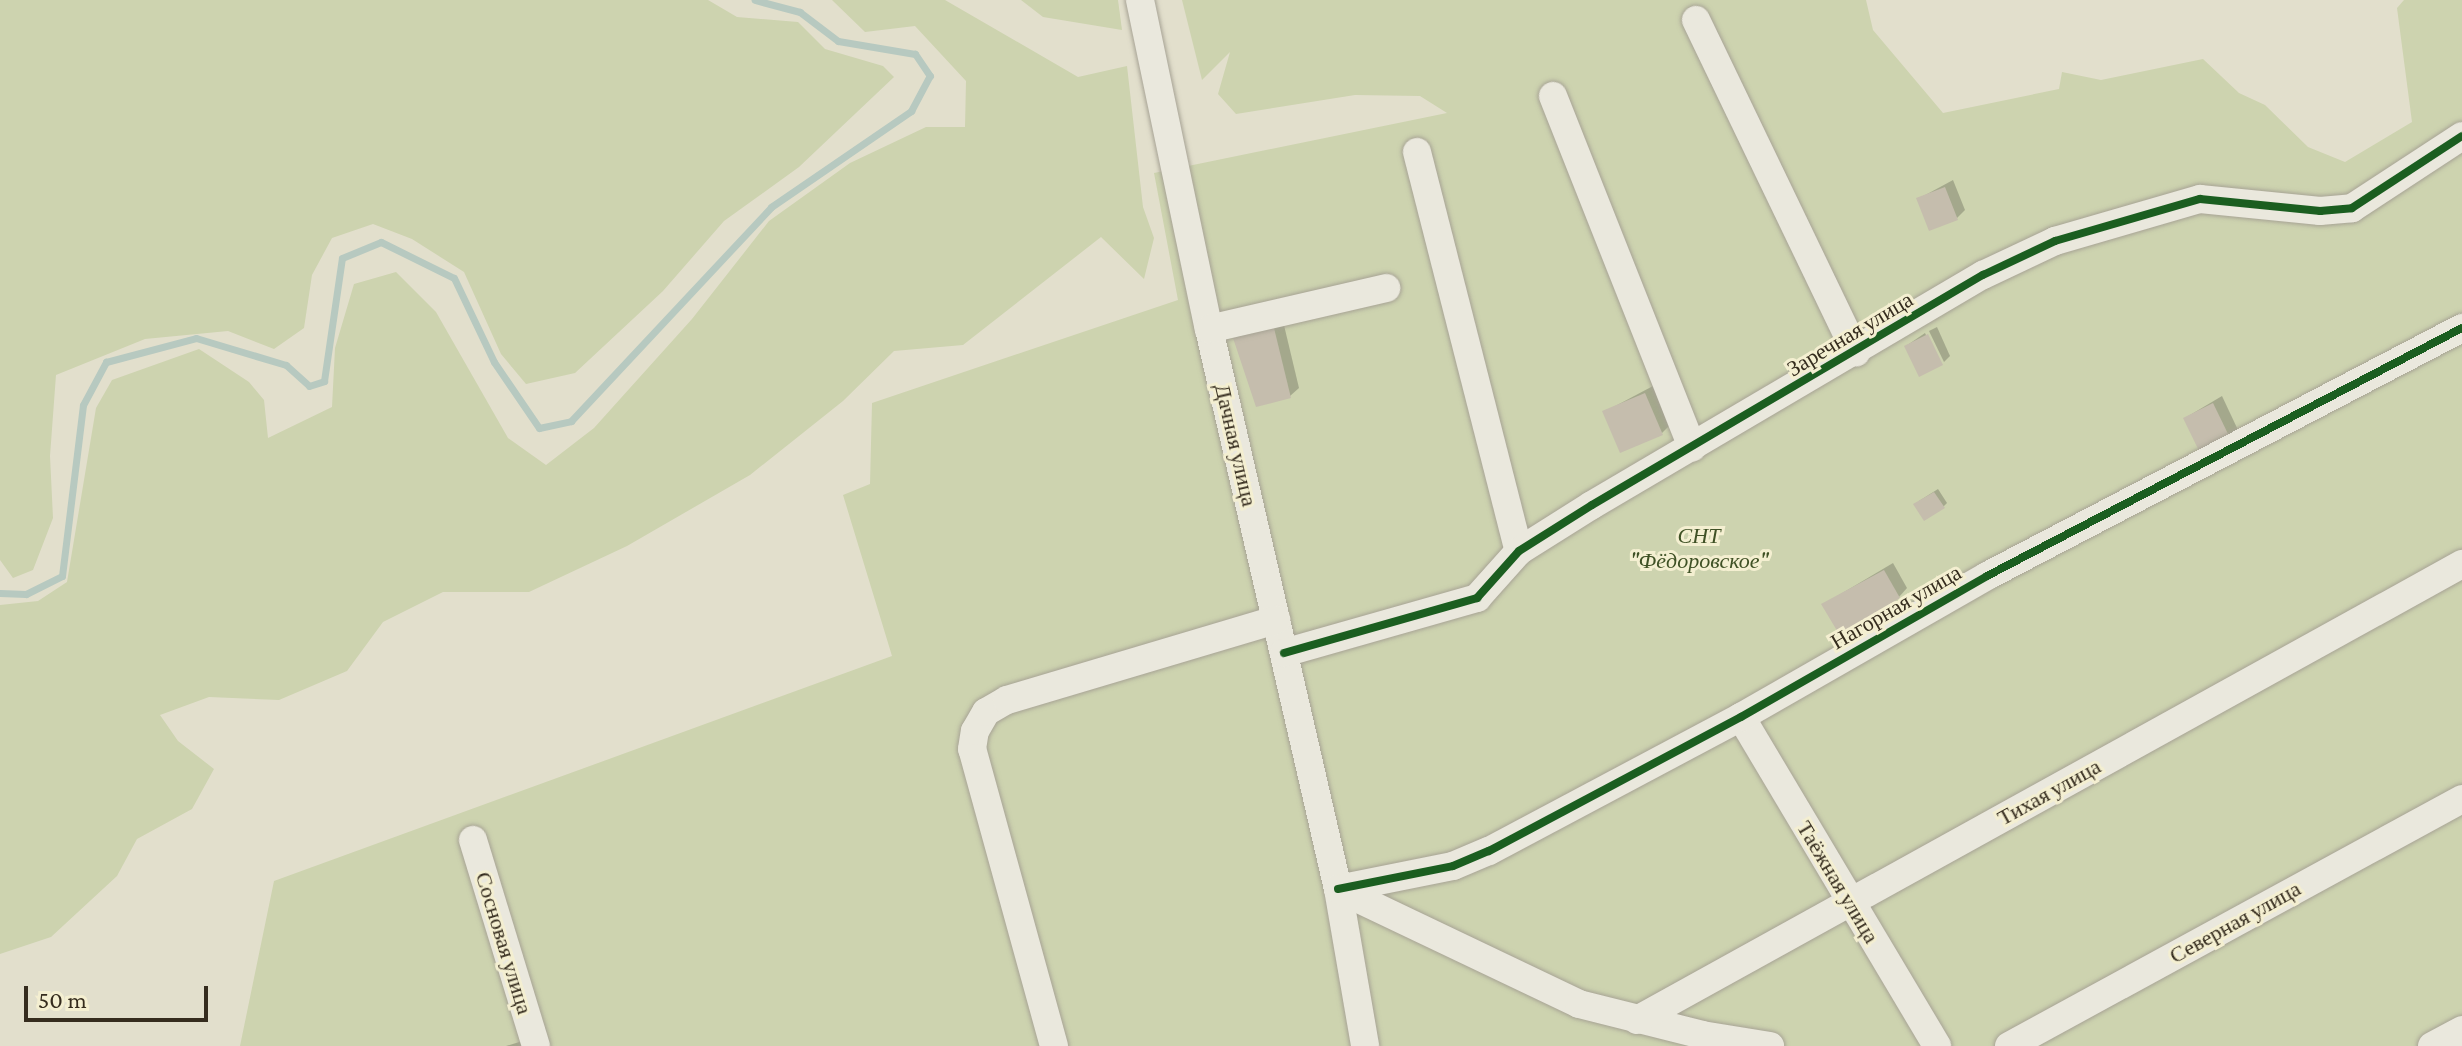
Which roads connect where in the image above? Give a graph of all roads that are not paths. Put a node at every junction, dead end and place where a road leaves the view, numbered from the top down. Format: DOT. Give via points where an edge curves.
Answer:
graph roads {
  1 [pos="1140,0"];
  2 [pos="1696,20"];
  3 [pos="1553,96"];
  4 [pos="2462,136"];
  5 [pos="1417,152"];
  6 [pos="1386,288"];
  7 [pos="2462,328"];
  8 [pos="1209,329"];
  9 [pos="1856,353"];
  10 [pos="1692,447"];
  11 [pos="1519,551"];
  12 [pos="2462,564"];
  13 [pos="1276,620"];
  14 [pos="1284,653"];
  15 [pos="1741,717"];
  16 [pos="2462,799"];
  17 [pos="473,840"];
  18 [pos="1338,889"];
  19 [pos="1850,903"];
  20 [pos="1637,1020"];
  21 [pos="2462,1030"];
  22 [pos="1705,1041"];
  23 [pos="536,1046"];
  24 [pos="1054,1046"];
  25 [pos="1365,1046"];
  26 [pos="1770,1046"];
  27 [pos="1937,1046"];
  28 [pos="2009,1046"];
  29 [pos="2432,1046"];
  1 -- 8 [label="street, Дачная улица"];
  2 -- 9 [label="street"];
  3 -- 10 [label="street"];
  4 -- 9 [label="street, Заречная улица" via="2352,208 2320,211 2200,199 2097,225 1983,275"];
  5 -- 11 [label="street"];
  6 -- 8 [label="street"];
  7 -- 15 [label="street, Нагорная улица" via="1987,576"];
  8 -- 13 [label="street, Дачная улица"];
  9 -- 10 [label="street, Заречная улица"];
  10 -- 11 [label="street, Заречная улица"];
  11 -- 14 [label="street, Заречная улица" via="1477,598"];
  12 -- 19 [label="street, Тихая улица"];
  13 -- 14 [label="street, Дачная улица"];
  13 -- 24 [label="street" via="1007,700 986,712 975,731 972,749"];
  14 -- 18 [label="street, Дачная улица"];
  15 -- 18 [label="street, Нагорная улица" via="1489,851 1453,866"];
  15 -- 19 [label="street, Таёжная улица"];
  16 -- 28 [label="street, Северная улица"];
  17 -- 23 [label="street, Сосновая улица"];
  18 -- 20 [label="street" via="1523,981"];
  18 -- 25 [label="street, Дачная улица"];
  19 -- 20 [label="street, Тихая улица"];
  19 -- 27 [label="street, Таёжная улица"];
  20 -- 22 [label="street"];
  21 -- 29 [label="street"];
  22 -- 26 [label="street"];
}
